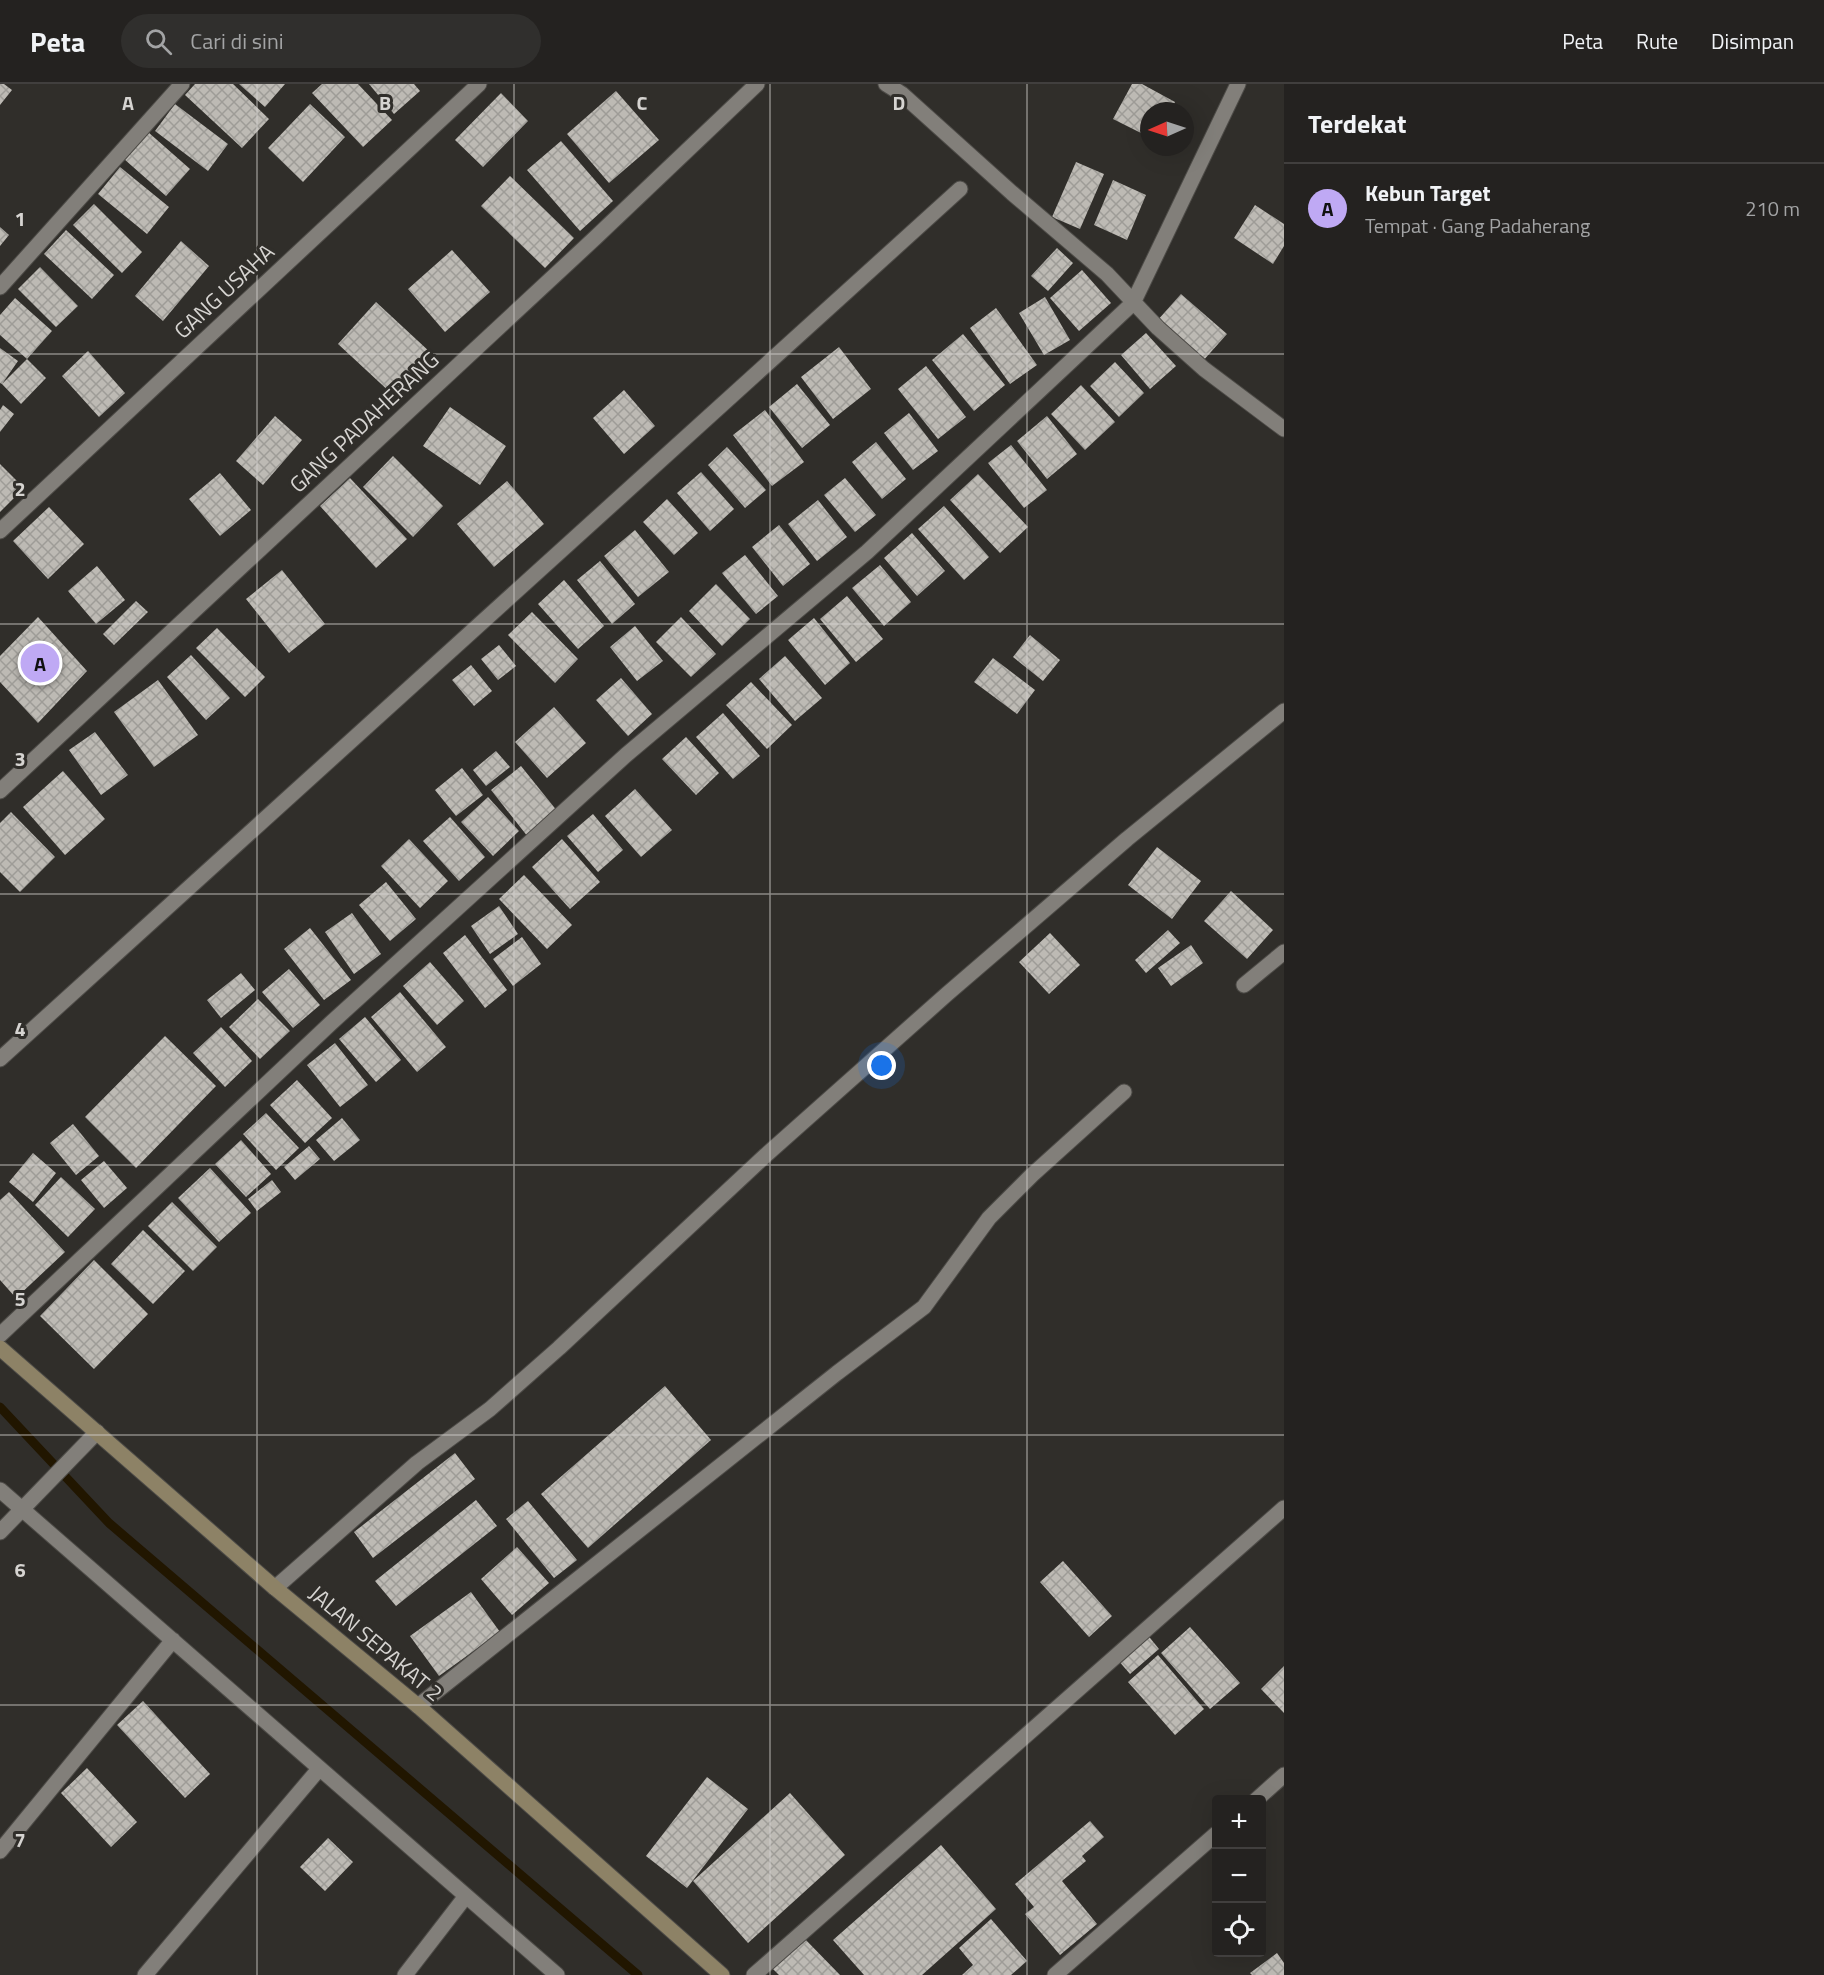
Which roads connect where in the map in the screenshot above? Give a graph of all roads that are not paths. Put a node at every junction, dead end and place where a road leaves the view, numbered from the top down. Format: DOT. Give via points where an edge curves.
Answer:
graph roads {
  1 [pos="182,84"];
  2 [pos="480,84"];
  3 [pos="757,84"];
  4 [pos="885,84"];
  5 [pos="1238,84"];
  6 [pos="906,89"];
  7 [pos="960,189"];
  8 [pos="0,287"];
  9 [pos="1133,303"];
  10 [pos="1284,429"];
  11 [pos="0,531"];
  12 [pos="1284,711"];
  13 [pos="0,790"];
  14 [pos="1284,952"];
  15 [pos="1244,985"];
  16 [pos="0,1059"];
  17 [pos="1124,1092"];
  18 [pos="0,1335"];
  19 [pos="0,1348"];
  20 [pos="97,1432"];
  21 [pos="0,1490"];
  22 [pos="22,1508"];
  23 [pos="1284,1508"];
  24 [pos="0,1532"];
  25 [pos="275,1588"];
  26 [pos="173,1640"];
  27 [pos="418,1706"];
  28 [pos="319,1769"];
  29 [pos="1284,1775"];
  30 [pos="1262,1795"];
  31 [pos="1212,1838"];
  32 [pos="0,1851"];
  33 [pos="466,1896"];
  34 [pos="145,1975"];
  35 [pos="405,1975"];
  36 [pos="557,1975"];
  37 [pos="722,1975"];
  38 [pos="754,1975"];
  39 [pos="1055,1975"];
  1 -- 8 [label="street"];
  2 -- 11 [label="street, GANG USAHA"];
  3 -- 13 [label="street, GANG PADAHERANG"];
  4 -- 6 [label="street"];
  5 -- 9 [label="street"];
  6 -- 9 [label="street" via="1012,193 1107,274"];
  7 -- 16 [label="street"];
  9 -- 10 [label="street" via="1204,369"];
  9 -- 18 [label="street" via="867,552 626,755 331,1023"];
  12 -- 25 [label="street" via="947,994 490,1409 417,1463"];
  14 -- 15 [label="street"];
  17 -- 27 [label="street" via="989,1218 924,1308 837,1372"];
  19 -- 20 [label="street, JALAN SEPAKAT 2"];
  20 -- 22 [label="street"];
  20 -- 25 [label="street, JALAN SEPAKAT 2"];
  21 -- 22 [label="street"];
  22 -- 24 [label="street"];
  22 -- 26 [label="street"];
  23 -- 38 [label="street"];
  25 -- 27 [label="street, JALAN SEPAKAT 2"];
  26 -- 28 [label="street"];
  26 -- 32 [label="street"];
  27 -- 37 [label="street, JALAN SEPAKAT 2"];
  28 -- 33 [label="street"];
  28 -- 34 [label="street"];
  29 -- 30 [label="street"];
  31 -- 39 [label="street"];
  33 -- 35 [label="street"];
  33 -- 36 [label="street"];
}
